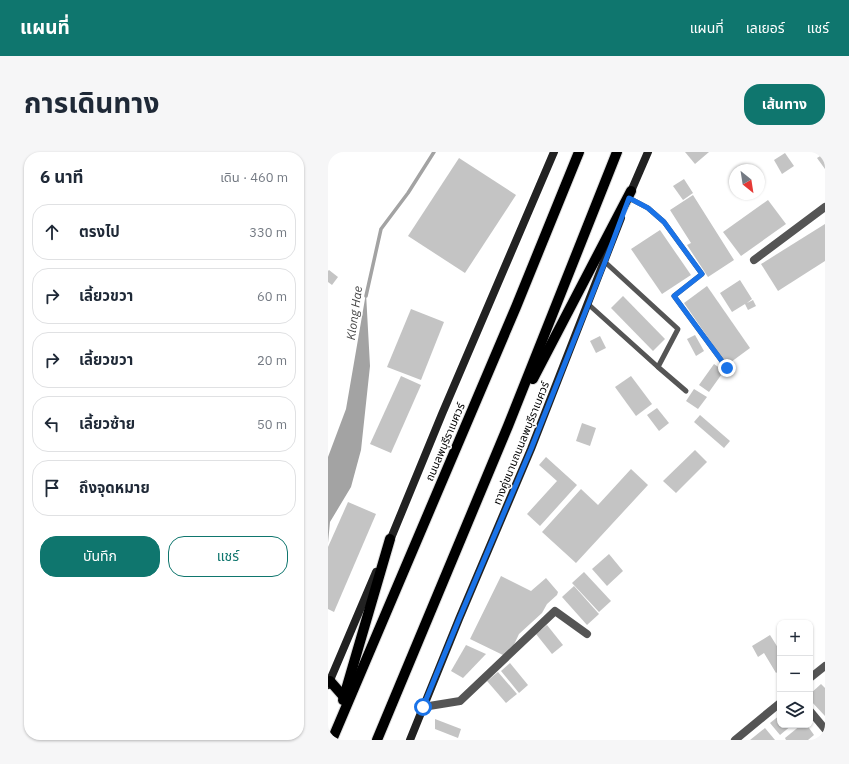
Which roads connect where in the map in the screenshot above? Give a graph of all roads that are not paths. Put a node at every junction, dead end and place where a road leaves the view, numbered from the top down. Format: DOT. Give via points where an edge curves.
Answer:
graph roads {
  1 [pos="554,152"];
  2 [pos="580,152"];
  3 [pos="617,152"];
  4 [pos="648,152"];
  5 [pos="630,194"];
  6 [pos="825,207"];
  7 [pos="754,260"];
  8 [pos="605,262"];
  9 [pos="588,304"];
  10 [pos="658,367"];
  11 [pos="727,368"];
  12 [pos="686,391"];
  13 [pos="508,426"];
  14 [pos="390,539"];
  15 [pos="587,634"];
  16 [pos="825,666"];
  17 [pos="813,676"];
  18 [pos="329,682"];
  19 [pos="344,697"];
  20 [pos="777,705"];
  21 [pos="423,707"];
  22 [pos="813,715"];
  23 [pos="825,729"];
  24 [pos="332,740"];
  25 [pos="377,740"];
  26 [pos="410,740"];
  27 [pos="735,740"];
  1 -- 14 [label="main road"];
  2 -- 24 [label="main road, ถนนลพบุรีราเมศวร์"];
  3 -- 13 [label="main road"];
  4 -- 5 [label="main road, ทางคู่ขนานถนนลพบุรีราเมศวร์"];
  5 -- 8 [label="main road, ทางคู่ขนานถนนลพบุรีราเมศวร์"];
  5 -- 11 [label="lane" via="664,222 702,274 674,296"];
  5 -- 13 [label="main road"];
  6 -- 7 [label="street"];
  8 -- 9 [label="main road, ทางคู่ขนานถนนลพบุรีราเมศวร์"];
  8 -- 10 [label="lane" via="678,329"];
  9 -- 10 [label="lane"];
  9 -- 21 [label="main road, ทางคู่ขนานถนนลพบุรีราเมศวร์" via="531,449"];
  10 -- 12 [label="lane"];
  13 -- 25 [label="main road"];
  14 -- 18 [label="main road"];
  14 -- 19 [label="main road"];
  15 -- 21 [label="street" via="555,611 460,701"];
  16 -- 17 [label="street"];
  18 -- 19 [label="main road"];
  19 -- 24 [label="main road"];
  20 -- 27 [label="street"];
  21 -- 26 [label="main road, ทางคู่ขนานถนนลพบุรีราเมศวร์"];
  22 -- 23 [label="street"];
}
